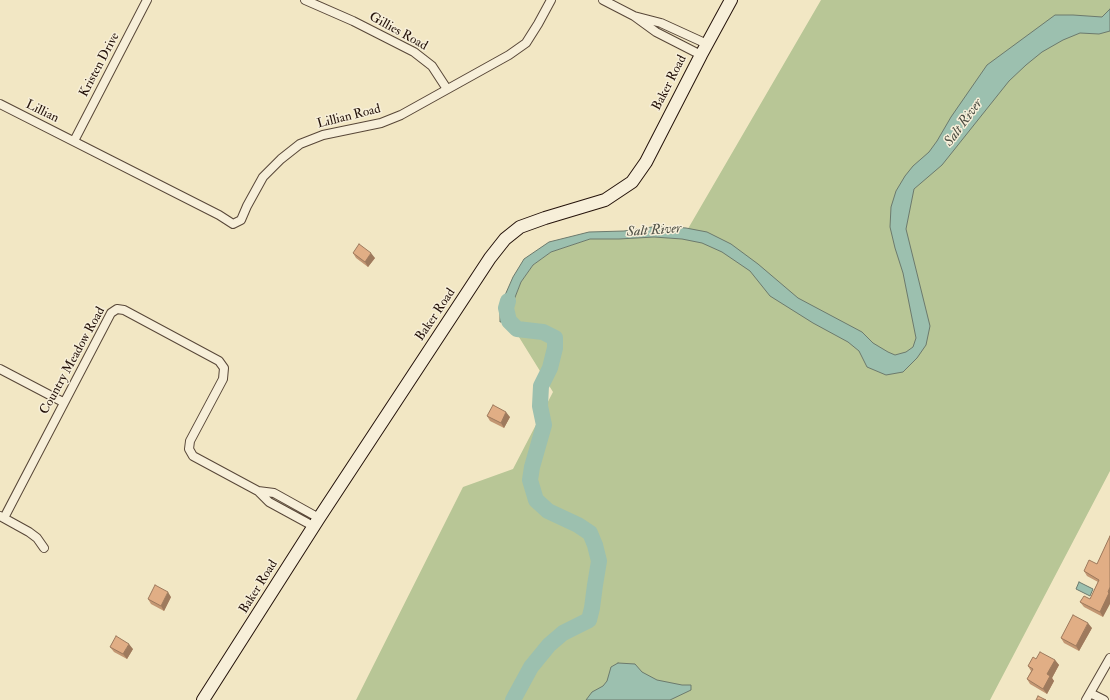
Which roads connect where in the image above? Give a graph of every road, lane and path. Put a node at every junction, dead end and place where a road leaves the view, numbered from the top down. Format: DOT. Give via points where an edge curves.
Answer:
graph roads {
  1 [pos="147,0"];
  2 [pos="304,0"];
  3 [pos="551,0"];
  4 [pos="603,0"];
  5 [pos="731,0"];
  6 [pos="634,16"];
  7 [pos="707,44"];
  8 [pos="701,55"];
  9 [pos="447,90"];
  10 [pos="0,104"];
  11 [pos="74,141"];
  12 [pos="0,370"];
  13 [pos="63,402"];
  14 [pos="2,517"];
  15 [pos="316,522"];
  16 [pos="44,548"];
  17 [pos="1110,658"];
  18 [pos="1088,696"];
  19 [pos="203,700"];
  20 [pos="1104,700"];
  1 -- 11 [label="street, Kristen Drive"];
  2 -- 9 [label="street, Gillies Road" via="414,52 432,66"];
  3 -- 9 [label="street, Lillian Road" via="526,43"];
  4 -- 6 [label="street"];
  5 -- 7 [label="street, Baker Road"];
  6 -- 7 [label="street" via="661,23"];
  6 -- 8 [label="street" via="656,32"];
  7 -- 8 [label="street, Baker Road"];
  8 -- 15 [label="street, Baker Road" via="646,162 632,182 605,200 520,227 505,239"];
  9 -- 11 [label="street, Lillian Road" via="381,123 323,135 300,144 263,177 241,220 233,224"];
  10 -- 11 [label="street, Lillian"];
  12 -- 13 [label="street"];
  13 -- 14 [label="street, Country Meadow Road"];
  13 -- 15 [label="street, Country Meadow Road" via="111,313 117,309 124,310 219,361 224,368 223,379 190,441 189,449 193,456 258,491 274,493"];
  14 -- 16 [label="street" via="29,532"];
  15 -- 19 [label="street, Baker Road"];
  17 -- 18 [label="street"];
  18 -- 20 [label="street"];
}
